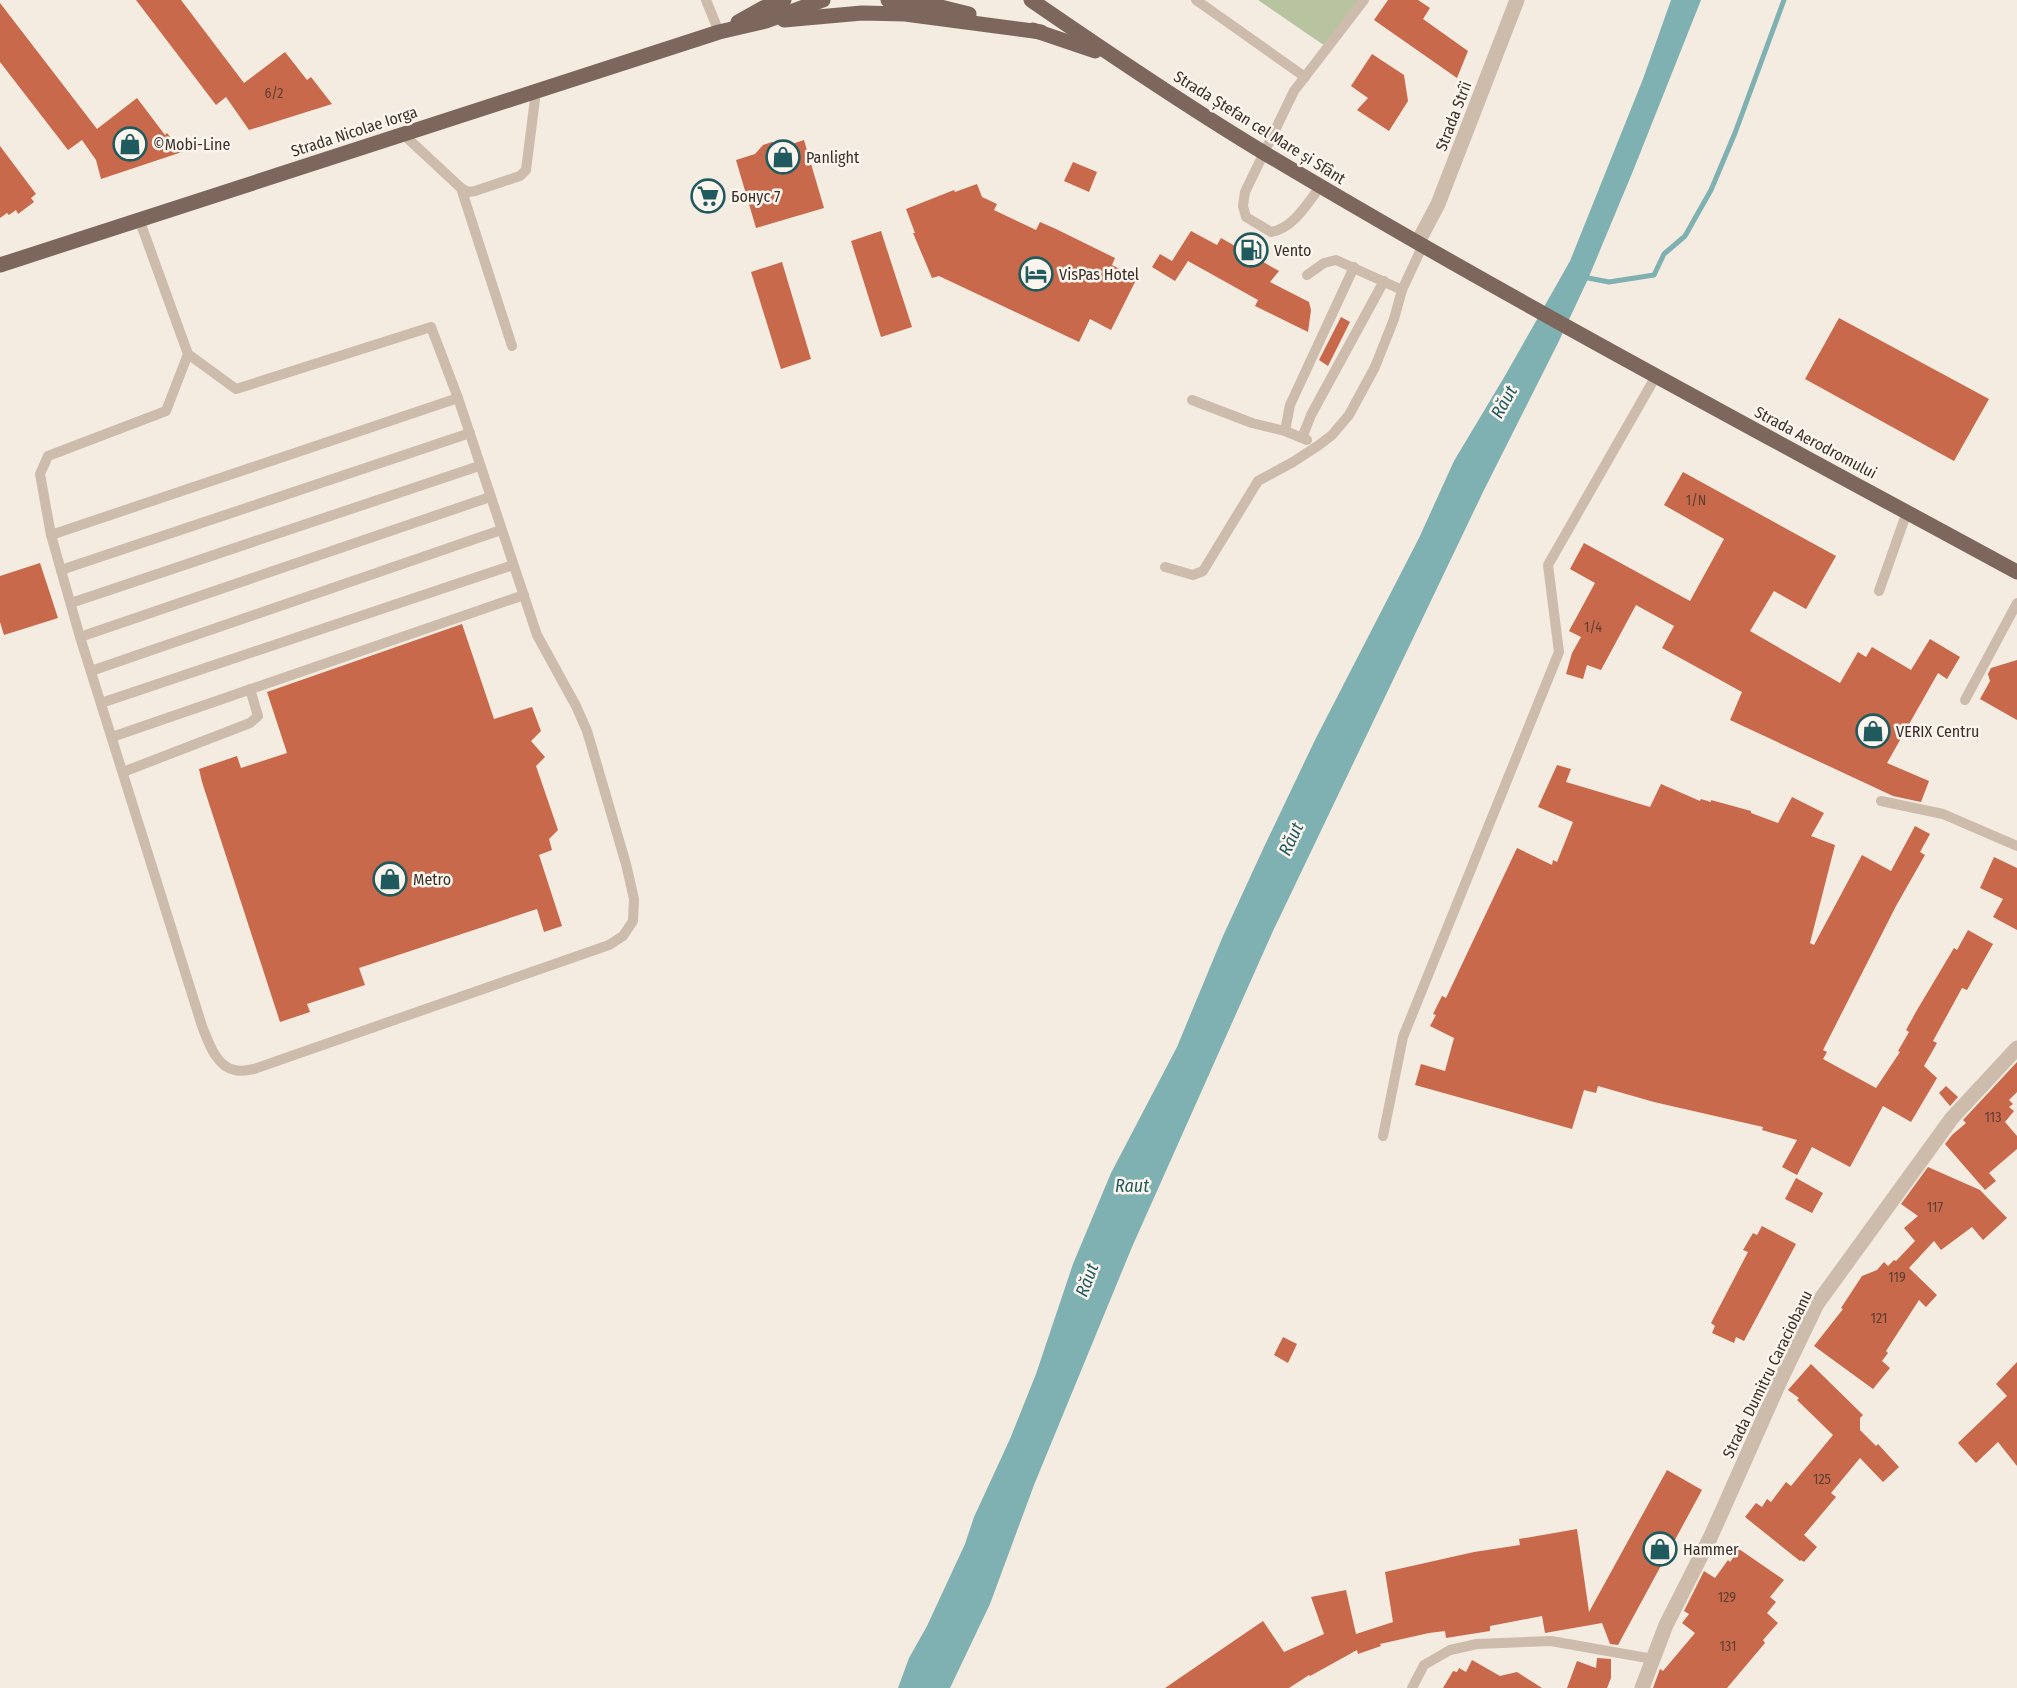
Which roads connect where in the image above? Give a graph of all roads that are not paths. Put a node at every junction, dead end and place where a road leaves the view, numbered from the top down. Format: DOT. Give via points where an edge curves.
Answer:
graph roads {
  1 [pos="706,0"];
  2 [pos="784,0"];
  3 [pos="823,0"];
  4 [pos="888,0"];
  5 [pos="1031,0"];
  6 [pos="1196,0"];
  7 [pos="1364,0"];
  8 [pos="1517,0"];
  9 [pos="918,1"];
  10 [pos="767,10"];
  11 [pos="719,32"];
  12 [pos="1041,32"];
  13 [pos="1117,59"];
  14 [pos="1305,77"];
  15 [pos="536,91"];
  16 [pos="403,134"];
  17 [pos="1264,153"];
  18 [pos="1321,186"];
  19 [pos="461,188"];
  20 [pos="139,219"];
  21 [pos="1421,244"];
  22 [pos="0,265"];
  23 [pos="1354,267"];
  24 [pos="1307,275"];
  25 [pos="1384,281"];
  26 [pos="1402,290"];
  27 [pos="1598,344"];
  28 [pos="512,346"];
  29 [pos="188,354"];
  30 [pos="1656,376"];
  31 [pos="458,398"];
  32 [pos="1192,400"];
  33 [pos="1285,431"];
  34 [pos="470,433"];
  35 [pos="1302,438"];
  36 [pos="1319,445"];
  37 [pos="480,466"];
  38 [pos="490,497"];
  39 [pos="1907,512"];
  40 [pos="501,530"];
  41 [pos="51,535"];
  42 [pos="513,565"];
  43 [pos="1165,567"];
  44 [pos="61,570"];
  45 [pos="2017,572"];
  46 [pos="1879,591"];
  47 [pos="524,595"];
  48 [pos="70,603"];
  49 [pos="2017,603"];
  50 [pos="80,637"];
  51 [pos="91,670"];
  52 [pos="249,689"];
  53 [pos="1965,700"];
  54 [pos="101,703"];
  55 [pos="112,737"];
  56 [pos="123,772"];
  57 [pos="1881,801"];
  58 [pos="2017,846"];
  59 [pos="2017,1048"];
  60 [pos="1383,1136"];
  61 [pos="1653,1659"];
  62 [pos="1412,1688"];
  63 [pos="1642,1688"];
  1 -- 11 [label="lane"];
  2 -- 10 [label="main road, Strada Nicolae Iorga"];
  3 -- 10 [label="main road, Strada Nicolae Iorga"];
  4 -- 9 [label="main road"];
  5 -- 13 [label="main road, Strada Ștefan cel Mare și Sfânt"];
  6 -- 14 [label="lane"];
  7 -- 14 [label="lane"];
  8 -- 21 [label="street, Strada Strîi"];
  9 -- 12 [label="main road"];
  10 -- 11 [label="main road, Strada Nicolae Iorga"];
  10 -- 12 [label="main road" via="905,14"];
  11 -- 15 [label="main road, Strada Nicolae Iorga"];
  12 -- 13 [label="main road"];
  13 -- 17 [label="main road, Strada Ștefan cel Mare și Sfânt"];
  14 -- 17 [label="lane" via="1294,91"];
  15 -- 16 [label="main road, Strada Nicolae Iorga"];
  15 -- 19 [label="lane" via="526,170 520,176 475,191"];
  16 -- 19 [label="lane"];
  16 -- 20 [label="main road, Strada Nicolae Iorga"];
  17 -- 18 [label="main road, Strada Ștefan cel Mare și Sfânt"];
  17 -- 18 [label="lane" via="1245,192 1243,206 1246,217 1271,232 1289,225"];
  18 -- 21 [label="main road, Strada Ștefan cel Mare și Sfânt"];
  19 -- 28 [label="lane"];
  20 -- 22 [label="main road, Strada Nicolae Iorga"];
  20 -- 29 [label="lane"];
  21 -- 26 [label="lane"];
  21 -- 27 [label="main road, Strada Ștefan cel Mare și Sfânt"];
  23 -- 24 [label="lane" via="1336,260"];
  23 -- 25 [label="lane"];
  23 -- 33 [label="lane" via="1290,405"];
  25 -- 26 [label="lane"];
  25 -- 35 [label="lane"];
  26 -- 36 [label="lane" via="1375,367 1349,415"];
  27 -- 30 [label="main road, Strada Aerodromului"];
  29 -- 31 [label="lane" via="236,389 431,327"];
  29 -- 41 [label="lane" via="166,411 48,456 40,474"];
  30 -- 39 [label="main road, Strada Aerodromului"];
  30 -- 60 [label="lane" via="1548,564 1559,652 1403,1037"];
  31 -- 34 [label="lane"];
  31 -- 41 [label="lane"];
  32 -- 33 [label="lane"];
  33 -- 35 [label="lane"];
  34 -- 37 [label="lane"];
  34 -- 44 [label="lane"];
  35 -- 36 [label="lane"];
  36 -- 43 [label="lane" via="1258,481 1203,571 1193,575"];
  37 -- 38 [label="lane"];
  37 -- 48 [label="lane"];
  38 -- 40 [label="lane"];
  38 -- 50 [label="lane"];
  39 -- 45 [label="main road, Strada Aerodromului"];
  39 -- 46 [label="lane"];
  40 -- 42 [label="lane"];
  40 -- 51 [label="lane"];
  41 -- 44 [label="lane"];
  42 -- 47 [label="lane"];
  42 -- 54 [label="lane"];
  44 -- 48 [label="lane"];
  47 -- 52 [label="lane"];
  47 -- 56 [label="lane" via="537,635 587,731 626,864 634,898 633,921 623,936 609,945 299,1054 254,1069 234,1071 221,1063 202,1026"];
  48 -- 50 [label="lane"];
  49 -- 53 [label="lane"];
  50 -- 51 [label="lane"];
  51 -- 54 [label="lane"];
  52 -- 55 [label="lane"];
  52 -- 56 [label="lane" via="258,716 250,723"];
  54 -- 55 [label="lane"];
  55 -- 56 [label="lane"];
  57 -- 58 [label="lane" via="1943,814"];
  59 -- 61 [label="street, Strada Dumitru Caraciobanu" via="1952,1118 1818,1304"];
  61 -- 62 [label="lane" via="1551,1641 1477,1644 1450,1650 1424,1665"];
  61 -- 63 [label="street, Strada Dumitru Caraciobanu"];
}
